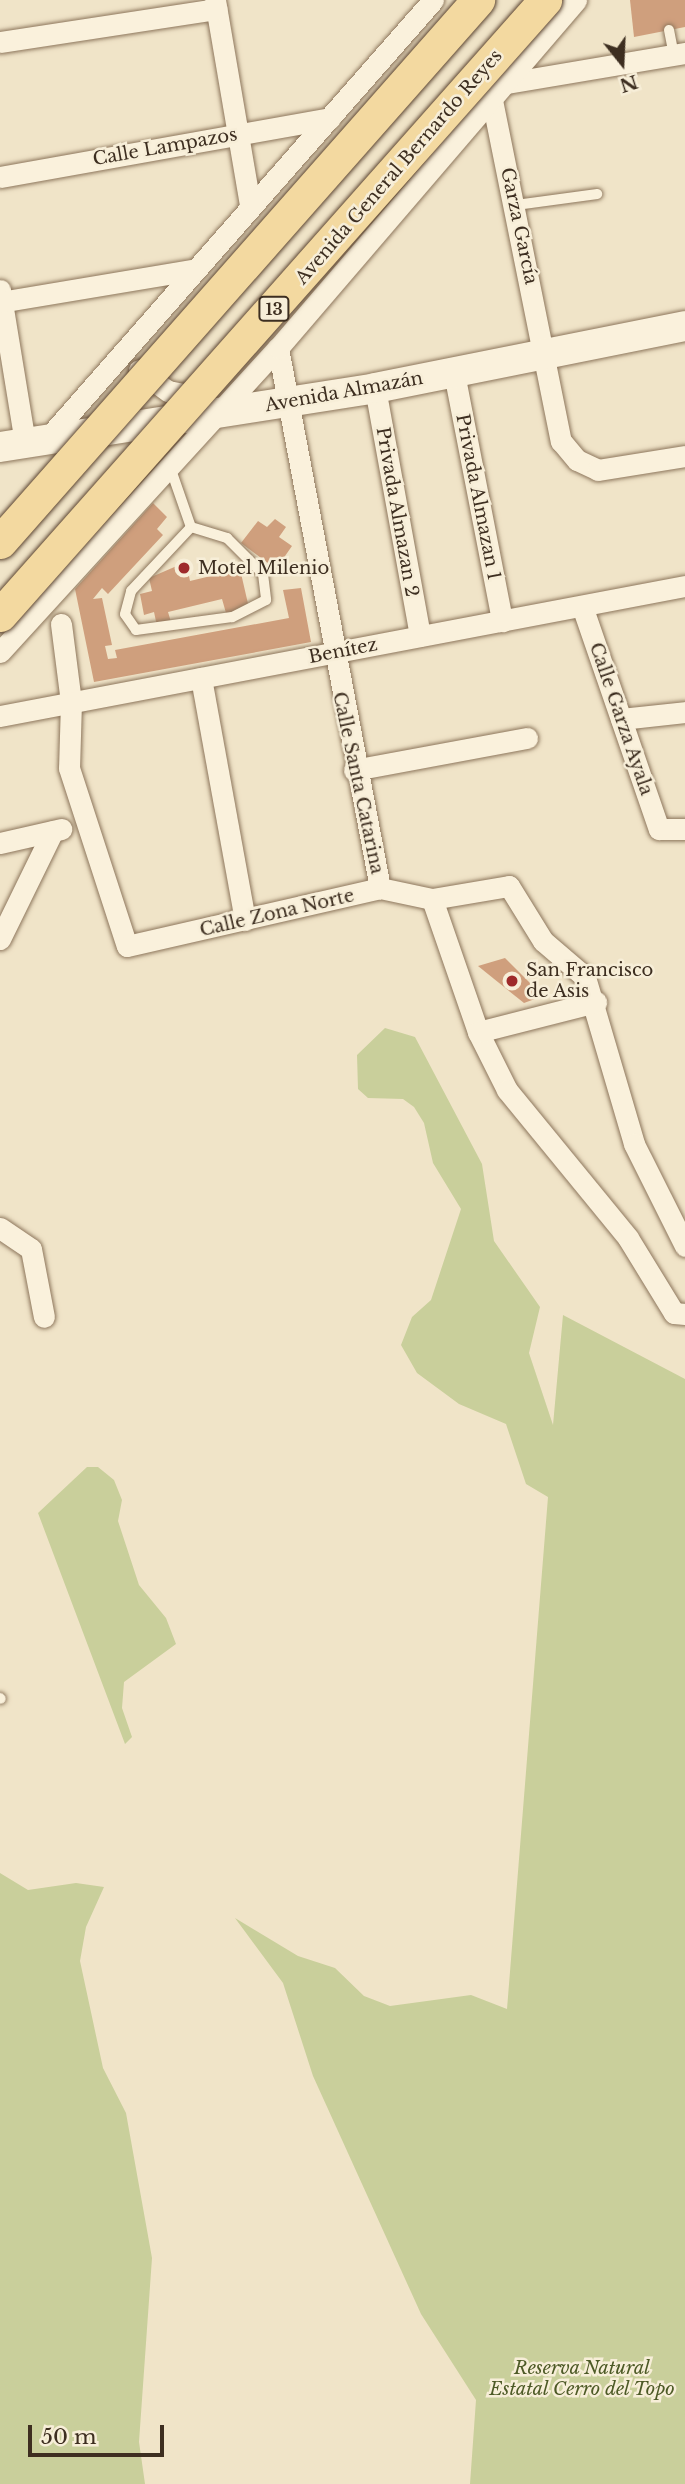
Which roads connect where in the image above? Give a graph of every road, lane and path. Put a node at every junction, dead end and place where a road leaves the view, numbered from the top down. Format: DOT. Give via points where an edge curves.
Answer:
graph roads {
  1 [pos="433,0"];
  2 [pos="478,0"];
  3 [pos="545,0"];
  4 [pos="576,0"];
  5 [pos="216,4"];
  6 [pos="669,30"];
  7 [pos="0,42"];
  8 [pos="679,54"];
  9 [pos="507,83"];
  10 [pos="492,100"];
  11 [pos="330,118"];
  12 [pos="239,134"];
  13 [pos="0,177"];
  14 [pos="597,194"];
  15 [pos="250,205"];
  16 [pos="516,205"];
  17 [pos="192,270"];
  18 [pos="1,298"];
  19 [pos="685,326"];
  20 [pos="278,348"];
  21 [pos="127,350"];
  22 [pos="544,353"];
  23 [pos="454,373"];
  24 [pos="252,376"];
  25 [pos="375,388"];
  26 [pos="287,403"];
  27 [pos="217,414"];
  28 [pos="130,423"];
  29 [pos="24,442"];
  30 [pos="685,456"];
  31 [pos="169,464"];
  32 [pos="191,527"];
  33 [pos="0,542"];
  34 [pos="685,586"];
  35 [pos="582,606"];
  36 [pos="0,615"];
  37 [pos="502,621"];
  38 [pos="61,624"];
  39 [pos="420,636"];
  40 [pos="0,652"];
  41 [pos="331,653"];
  42 [pos="201,678"];
  43 [pos="71,702"];
  44 [pos="685,712"];
  45 [pos="0,716"];
  46 [pos="621,719"];
  47 [pos="527,738"];
  48 [pos="354,770"];
  49 [pos="83,824"];
  50 [pos="685,829"];
  51 [pos="53,831"];
  52 [pos="0,843"];
  53 [pos="380,888"];
  54 [pos="432,899"];
  55 [pos="245,920"];
  56 [pos="0,939"];
  57 [pos="596,1002"];
  58 [pos="478,1032"];
  59 [pos="0,1228"];
  60 [pos="685,1246"];
  61 [pos="685,1314"];
  62 [pos="44,1317"];
  1 -- 11 [label="street"];
  2 -- 33 [label="main road, bridge"];
  3 -- 36 [label="main road, Avenida General Bernardo Reyes / 13, bridge"];
  4 -- 9 [label="street"];
  5 -- 7 [label="street"];
  5 -- 12 [label="street"];
  6 -- 8 [label="lane"];
  8 -- 9 [label="street"];
  9 -- 10 [label="street"];
  10 -- 16 [label="street, Garza García"];
  10 -- 20 [label="street"];
  11 -- 12 [label="street, Calle Lampazos"];
  11 -- 15 [label="street"];
  12 -- 13 [label="street, Calle Lampazos"];
  12 -- 15 [label="street"];
  14 -- 16 [label="lane"];
  15 -- 17 [label="street"];
  16 -- 22 [label="street, Garza García"];
  17 -- 18 [label="street"];
  17 -- 21 [label="street"];
  18 -- 29 [label="street"];
  19 -- 22 [label="main road, Avenida Almazán"];
  20 -- 24 [label="street"];
  20 -- 26 [label="street, Calle Santa Catarina"];
  21 -- 24 [label="street" via="148,379 179,395 214,396"];
  21 -- 29 [label="street"];
  22 -- 23 [label="main road, Avenida Almazán"];
  22 -- 30 [label="street, Garza García" via="561,440 577,460 598,470"];
  23 -- 25 [label="main road, Avenida Almazán"];
  23 -- 37 [label="street, Privada Almazan 1"];
  24 -- 27 [label="street"];
  25 -- 26 [label="main road, Avenida Almazán"];
  25 -- 39 [label="street, Privada Almazan 2"];
  26 -- 27 [label="main road, Avenida Almazán"];
  26 -- 41 [label="street, Calle Santa Catarina"];
  27 -- 28 [label="main road, Avenida Almazán"];
  27 -- 31 [label="street"];
  28 -- 29 [label="main road, Avenida Almazán"];
  28 -- 31 [label="lane"];
  31 -- 32 [label="lane"];
  31 -- 40 [label="street"];
  32 -- 32 [label="lane" via="131,591 125,614 136,630 232,617 265,600 263,574 228,538"];
  34 -- 35 [label="street, Benítez"];
  35 -- 37 [label="street, Benítez"];
  35 -- 46 [label="street, Calle Garza Ayala"];
  37 -- 39 [label="street, Benítez"];
  38 -- 43 [label="street"];
  39 -- 41 [label="street, Benítez"];
  41 -- 42 [label="street, Benítez"];
  41 -- 48 [label="street, Calle Santa Catarina"];
  42 -- 43 [label="street, Benítez"];
  42 -- 55 [label="street"];
  43 -- 45 [label="street, Benítez"];
  43 -- 49 [label="street" via="66,754"];
  44 -- 46 [label="street"];
  46 -- 50 [label="street, Calle Garza Ayala" via="661,832"];
  47 -- 48 [label="street"];
  48 -- 53 [label="street, Calle Santa Catarina"];
  49 -- 51 [label="street"];
  49 -- 55 [label="street, Calle Zona Norte" via="127,946"];
  51 -- 52 [label="street"];
  51 -- 56 [label="street"];
  53 -- 54 [label="street, Calle Zona Norte"];
  53 -- 55 [label="street, Calle Zona Norte"];
  54 -- 57 [label="street, Calle Zona Norte" via="509,886 543,942 585,977"];
  54 -- 58 [label="street"];
  57 -- 58 [label="street"];
  57 -- 60 [label="street" via="634,1144"];
  58 -- 61 [label="street" via="507,1090 628,1238 674,1314"];
  59 -- 62 [label="street" via="31,1249"];
}
